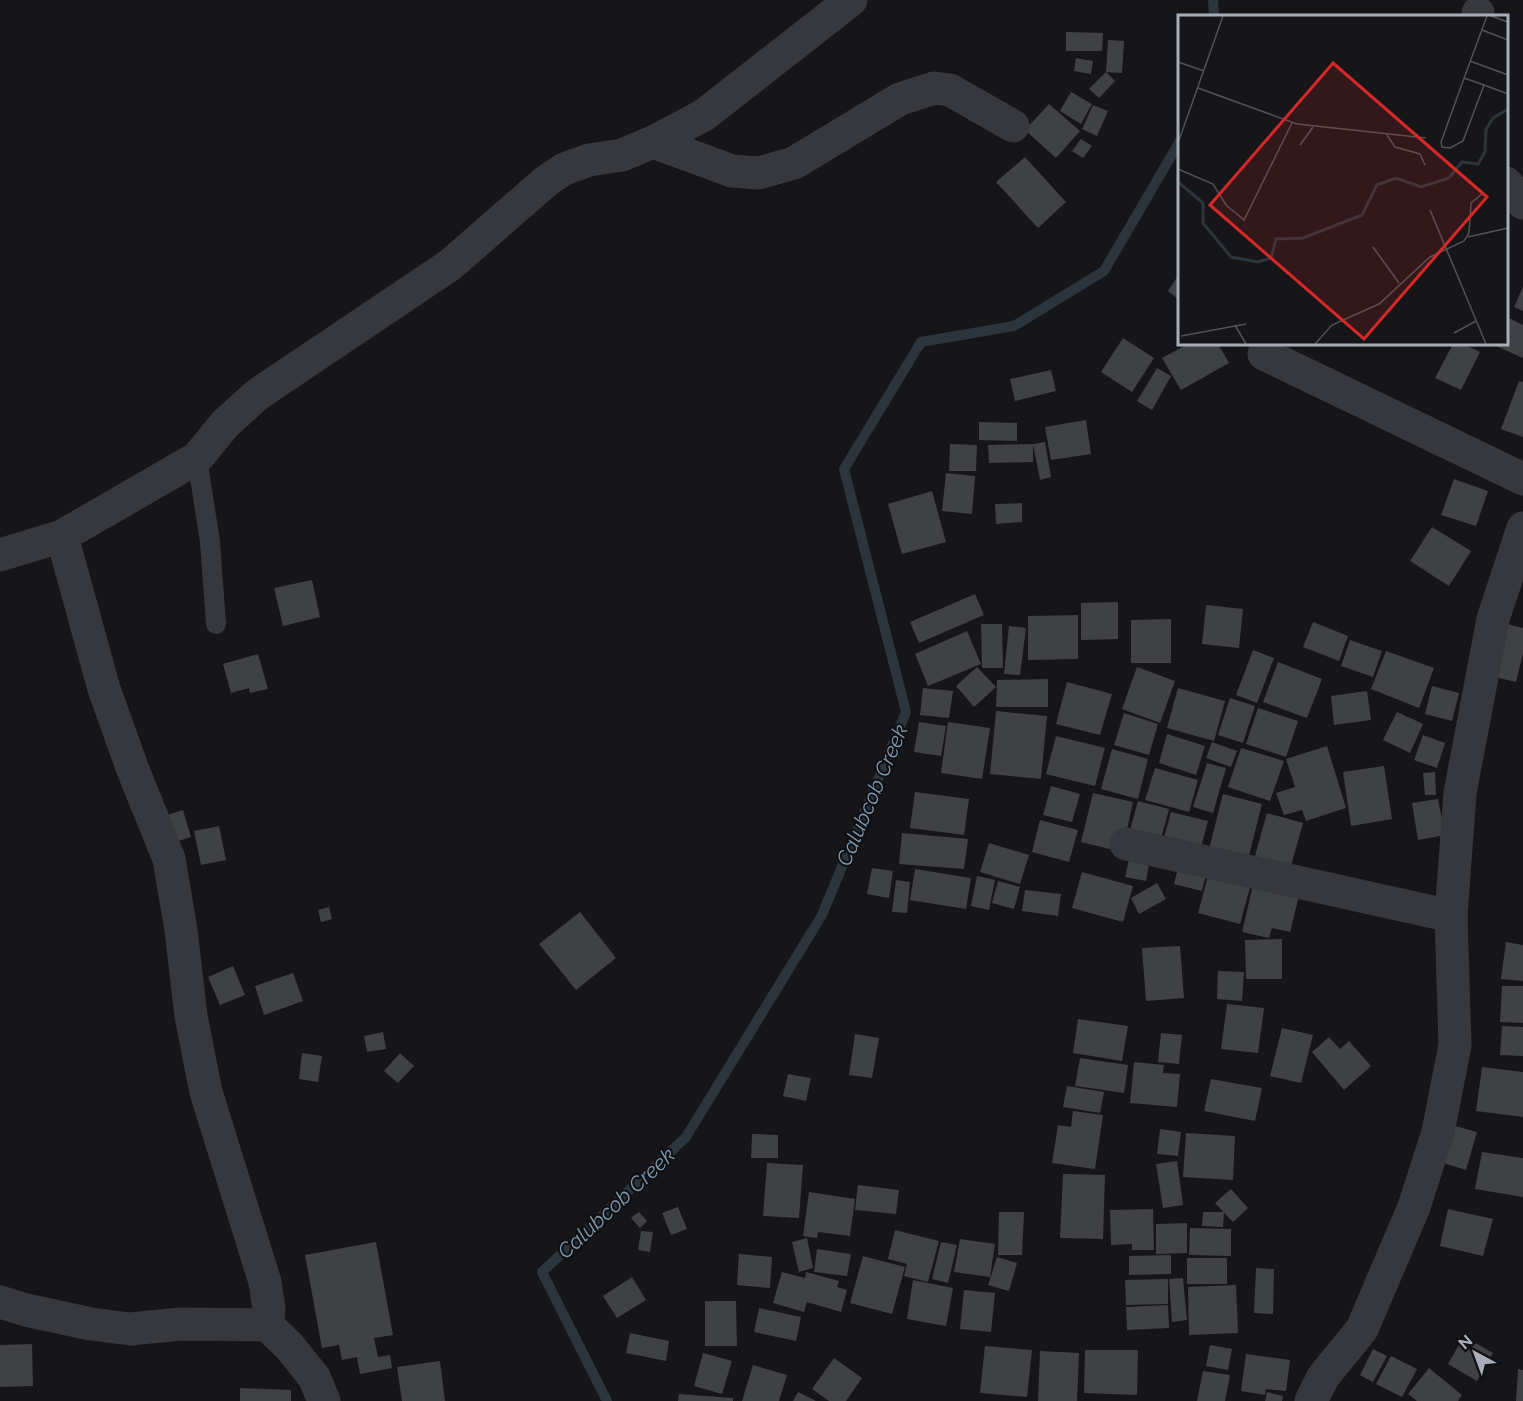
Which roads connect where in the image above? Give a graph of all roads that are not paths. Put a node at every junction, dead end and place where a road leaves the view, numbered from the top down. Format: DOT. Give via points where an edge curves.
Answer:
graph roads {
  1 [pos="851,0"];
  2 [pos="1013,126"];
  3 [pos="653,142"];
  4 [pos="1508,185"];
  5 [pos="1523,203"];
  6 [pos="1264,354"];
  7 [pos="197,458"];
  8 [pos="1523,479"];
  9 [pos="1523,528"];
  10 [pos="62,536"];
  11 [pos="0,555"];
  12 [pos="216,624"];
  13 [pos="1126,844"];
  14 [pos="1451,916"];
  15 [pos="0,1302"];
  16 [pos="267,1325"];
  17 [pos="324,1401"];
  18 [pos="1311,1401"];
  1 -- 3 [label="street" via="704,116"];
  2 -- 3 [label="street" via="950,90 934,88 900,99 794,163 759,173 732,171"];
  3 -- 7 [label="street" via="622,155 588,160 545,182 450,266 258,394 225,424"];
  4 -- 5 [label="street"];
  6 -- 8 [label="street"];
  7 -- 10 [label="street"];
  7 -- 12 [label="lane" via="210,542"];
  9 -- 14 [label="street" via="1493,619 1469,740 1460,793"];
  10 -- 11 [label="street"];
  10 -- 16 [label="street" via="104,689 169,859 206,1092 265,1282"];
  13 -- 14 [label="street"];
  14 -- 18 [label="street" via="1455,1045 1438,1132 1414,1207 1362,1329 1323,1377"];
  15 -- 16 [label="street" via="91,1324 130,1329 181,1324"];
  16 -- 17 [label="street" via="314,1377"];
}
